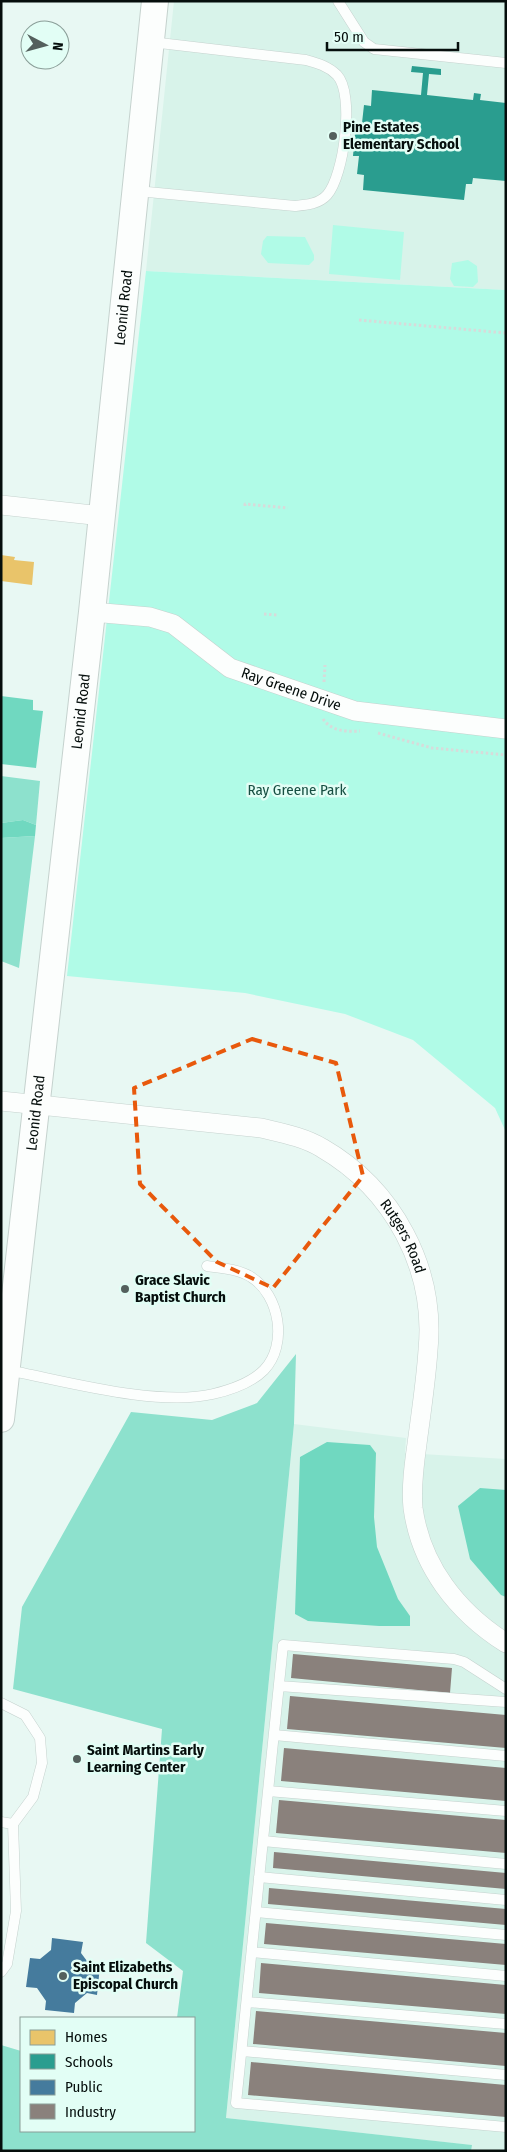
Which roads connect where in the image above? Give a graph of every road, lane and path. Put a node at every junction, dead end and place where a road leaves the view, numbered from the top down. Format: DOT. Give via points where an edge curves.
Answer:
graph roads {
  1 [pos="156,1"];
  2 [pos="338,1"];
  3 [pos="151,42"];
  4 [pos="506,63"];
  5 [pos="136,190"];
  6 [pos="359,320"];
  7 [pos="506,333"];
  8 [pos="1,505"];
  9 [pos="245,506"];
  10 [pos="288,508"];
  11 [pos="102,516"];
  12 [pos="92,612"];
  13 [pos="264,614"];
  14 [pos="278,615"];
  15 [pos="325,665"];
  16 [pos="323,690"];
  17 [pos="322,710"];
  18 [pos="506,729"];
  19 [pos="362,731"];
  20 [pos="372,731"];
  21 [pos="506,755"];
  22 [pos="1,1101"];
  23 [pos="36,1104"];
  24 [pos="207,1266"];
  25 [pos="7,1370"];
  26 [pos="1,1419"];
  27 [pos="506,1643"];
  28 [pos="279,1686"];
  29 [pos="506,1689"];
  30 [pos="506,1702"];
  31 [pos="1,1704"];
  32 [pos="274,1735"];
  33 [pos="506,1756"];
  34 [pos="268,1792"];
  35 [pos="506,1811"];
  36 [pos="1,1822"];
  37 [pos="13,1824"];
  38 [pos="263,1840"];
  39 [pos="506,1864"];
  40 [pos="259,1877"];
  41 [pos="506,1900"];
  42 [pos="256,1912"];
  43 [pos="506,1935"];
  44 [pos="252,1952"];
  45 [pos="1,1972"];
  46 [pos="506,1976"];
  47 [pos="247,2002"];
  48 [pos="506,2024"];
  49 [pos="242,2051"];
  50 [pos="506,2075"];
  51 [pos="506,2127"];
  1 -- 3 [label="street, Leonid Road"];
  2 -- 4 [label="lane" via="364,42 374,49"];
  3 -- 5 [label="street, Leonid Road"];
  3 -- 5 [label="lane" via="306,60 325,66 338,75 345,90 346,118 338,178 326,196 312,204 295,206"];
  5 -- 11 [label="street, Leonid Road"];
  6 -- 7 [label="path"];
  8 -- 11 [label="street"];
  9 -- 10 [label="path"];
  11 -- 12 [label="street, Leonid Road"];
  12 -- 18 [label="street, Ray Greene Drive" via="150,617 174,624 230,668 354,711"];
  12 -- 23 [label="street, Leonid Road"];
  13 -- 14 [label="path"];
  15 -- 16 [label="path"];
  17 -- 19 [label="path" via="323,720 338,730"];
  20 -- 21 [label="path" via="432,748"];
  22 -- 23 [label="street, Rutgers Road"];
  23 -- 25 [label="street, Leonid Road"];
  23 -- 27 [label="street, Rutgers Road" via="261,1128 295,1136 321,1147 372,1186 408,1238 427,1297 428,1350 413,1478 413,1507 419,1534 429,1562 445,1589 485,1630"];
  24 -- 25 [label="lane" via="231,1269 252,1277 270,1297 280,1327 275,1352 264,1370 241,1385 181,1398 140,1395"];
  25 -- 26 [label="street, Leonid Road"];
  28 -- 29 [label="lane" via="284,1645 449,1658 464,1662"];
  28 -- 30 [label="lane"];
  28 -- 32 [label="lane"];
  31 -- 37 [label="lane" via="25,1715 40,1738 42,1763 33,1797"];
  32 -- 33 [label="lane"];
  32 -- 34 [label="lane"];
  34 -- 35 [label="lane"];
  34 -- 38 [label="lane"];
  36 -- 37 [label="lane"];
  37 -- 45 [label="lane" via="16,1911 7,1964"];
  38 -- 39 [label="lane"];
  38 -- 40 [label="lane"];
  40 -- 41 [label="lane"];
  40 -- 42 [label="lane"];
  42 -- 43 [label="lane"];
  42 -- 44 [label="lane"];
  44 -- 46 [label="lane"];
  44 -- 47 [label="lane"];
  47 -- 48 [label="lane"];
  47 -- 49 [label="lane"];
  49 -- 50 [label="lane"];
  49 -- 51 [label="lane" via="236,2103"];
}
